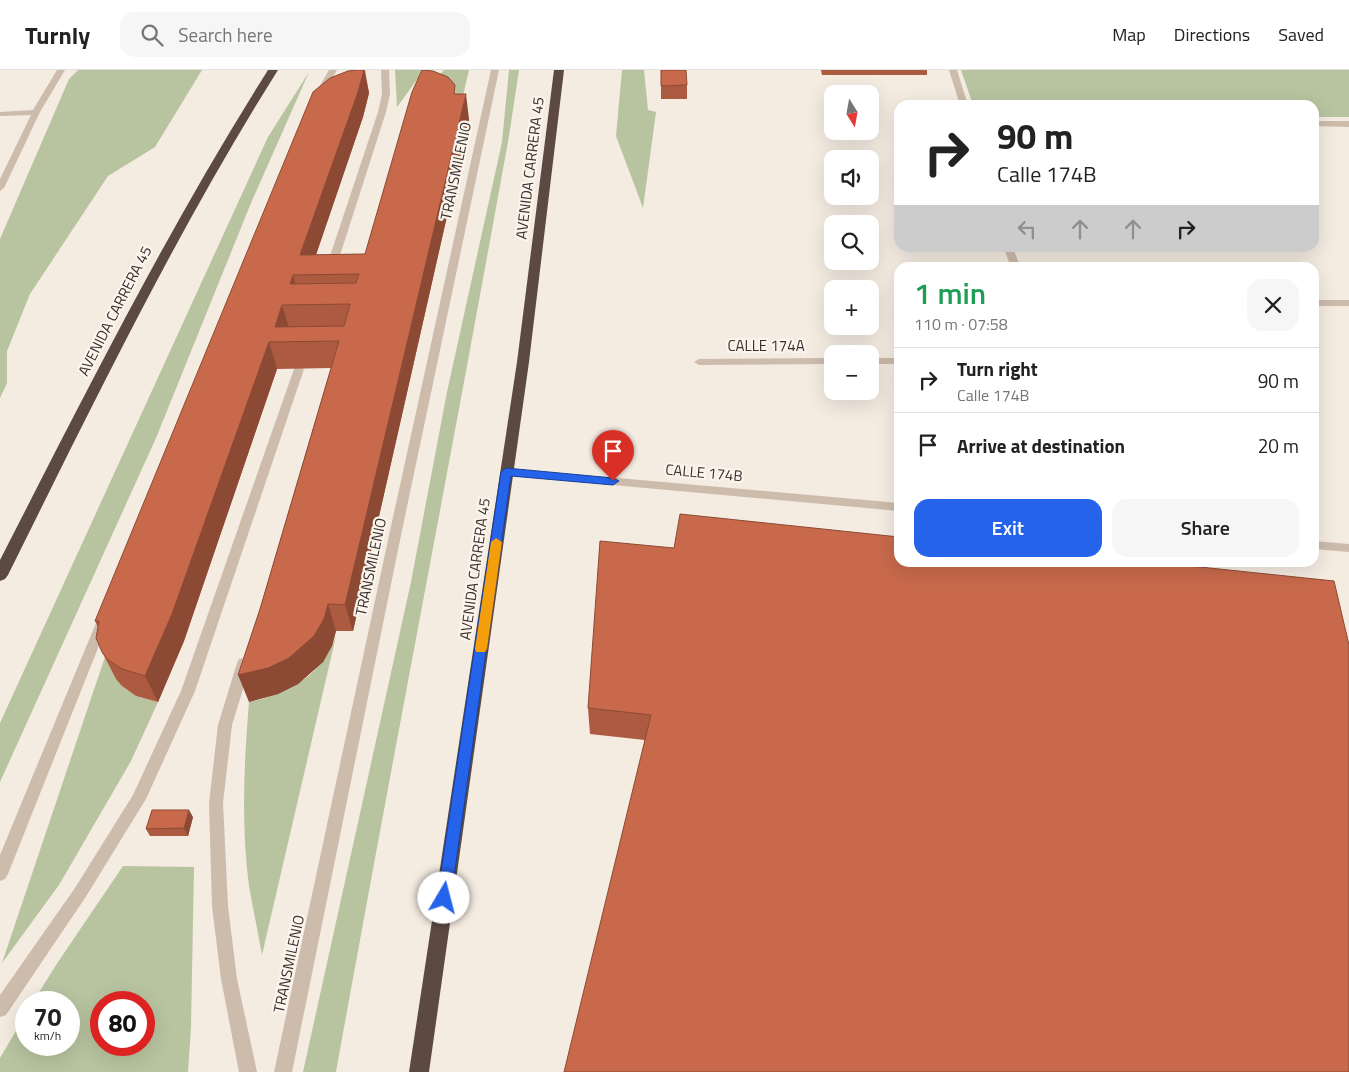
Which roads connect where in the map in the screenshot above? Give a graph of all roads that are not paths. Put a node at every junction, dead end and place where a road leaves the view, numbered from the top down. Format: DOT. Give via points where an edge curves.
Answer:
graph roads {
  1 [pos="61,70"];
  2 [pos="273,70"];
  3 [pos="333,70"];
  4 [pos="385,70"];
  5 [pos="495,70"];
  6 [pos="559,70"];
  7 [pos="953,70"];
  8 [pos="962,100"];
  9 [pos="314,104"];
  10 [pos="36,112"];
  11 [pos="0,114"];
  12 [pos="1319,124"];
  13 [pos="1349,124"];
  14 [pos="0,188"];
  15 [pos="326,281"];
  16 [pos="1319,303"];
  17 [pos="1349,303"];
  18 [pos="824,361"];
  19 [pos="879,361"];
  20 [pos="894,361"];
  21 [pos="699,362"];
  22 [pos="299,369"];
  23 [pos="506,472"];
  24 [pos="894,507"];
  25 [pos="1319,545"];
  26 [pos="1349,548"];
  27 [pos="0,575"];
  28 [pos="106,612"];
  29 [pos="249,649"];
  30 [pos="0,874"];
  31 [pos="0,1009"];
  32 [pos="248,1072"];
  33 [pos="283,1072"];
  34 [pos="419,1072"];
  1 -- 10 [label="street"];
  2 -- 27 [label="highway, AVENIDA CARRERA 45" via="178,228"];
  3 -- 9 [label="street"];
  4 -- 15 [label="street" via="386,94 382,112"];
  5 -- 33 [label="street, TRANSMILENIO"];
  6 -- 23 [label="highway, AVENIDA CARRERA 45" via="529,320"];
  7 -- 8 [label="street"];
  10 -- 11 [label="street"];
  10 -- 14 [label="street"];
  12 -- 13 [label="street"];
  16 -- 17 [label="street"];
  18 -- 21 [label="street, CALLE 174A"];
  19 -- 20 [label="street"];
  22 -- 31 [label="street" via="188,691 139,800"];
  23 -- 24 [label="street, CALLE 174B"];
  23 -- 34 [label="highway, AVENIDA CARRERA 45"];
  25 -- 26 [label="street"];
  28 -- 30 [label="street"];
  29 -- 32 [label="street" via="225,725 216,803 220,906 229,979"];
}
